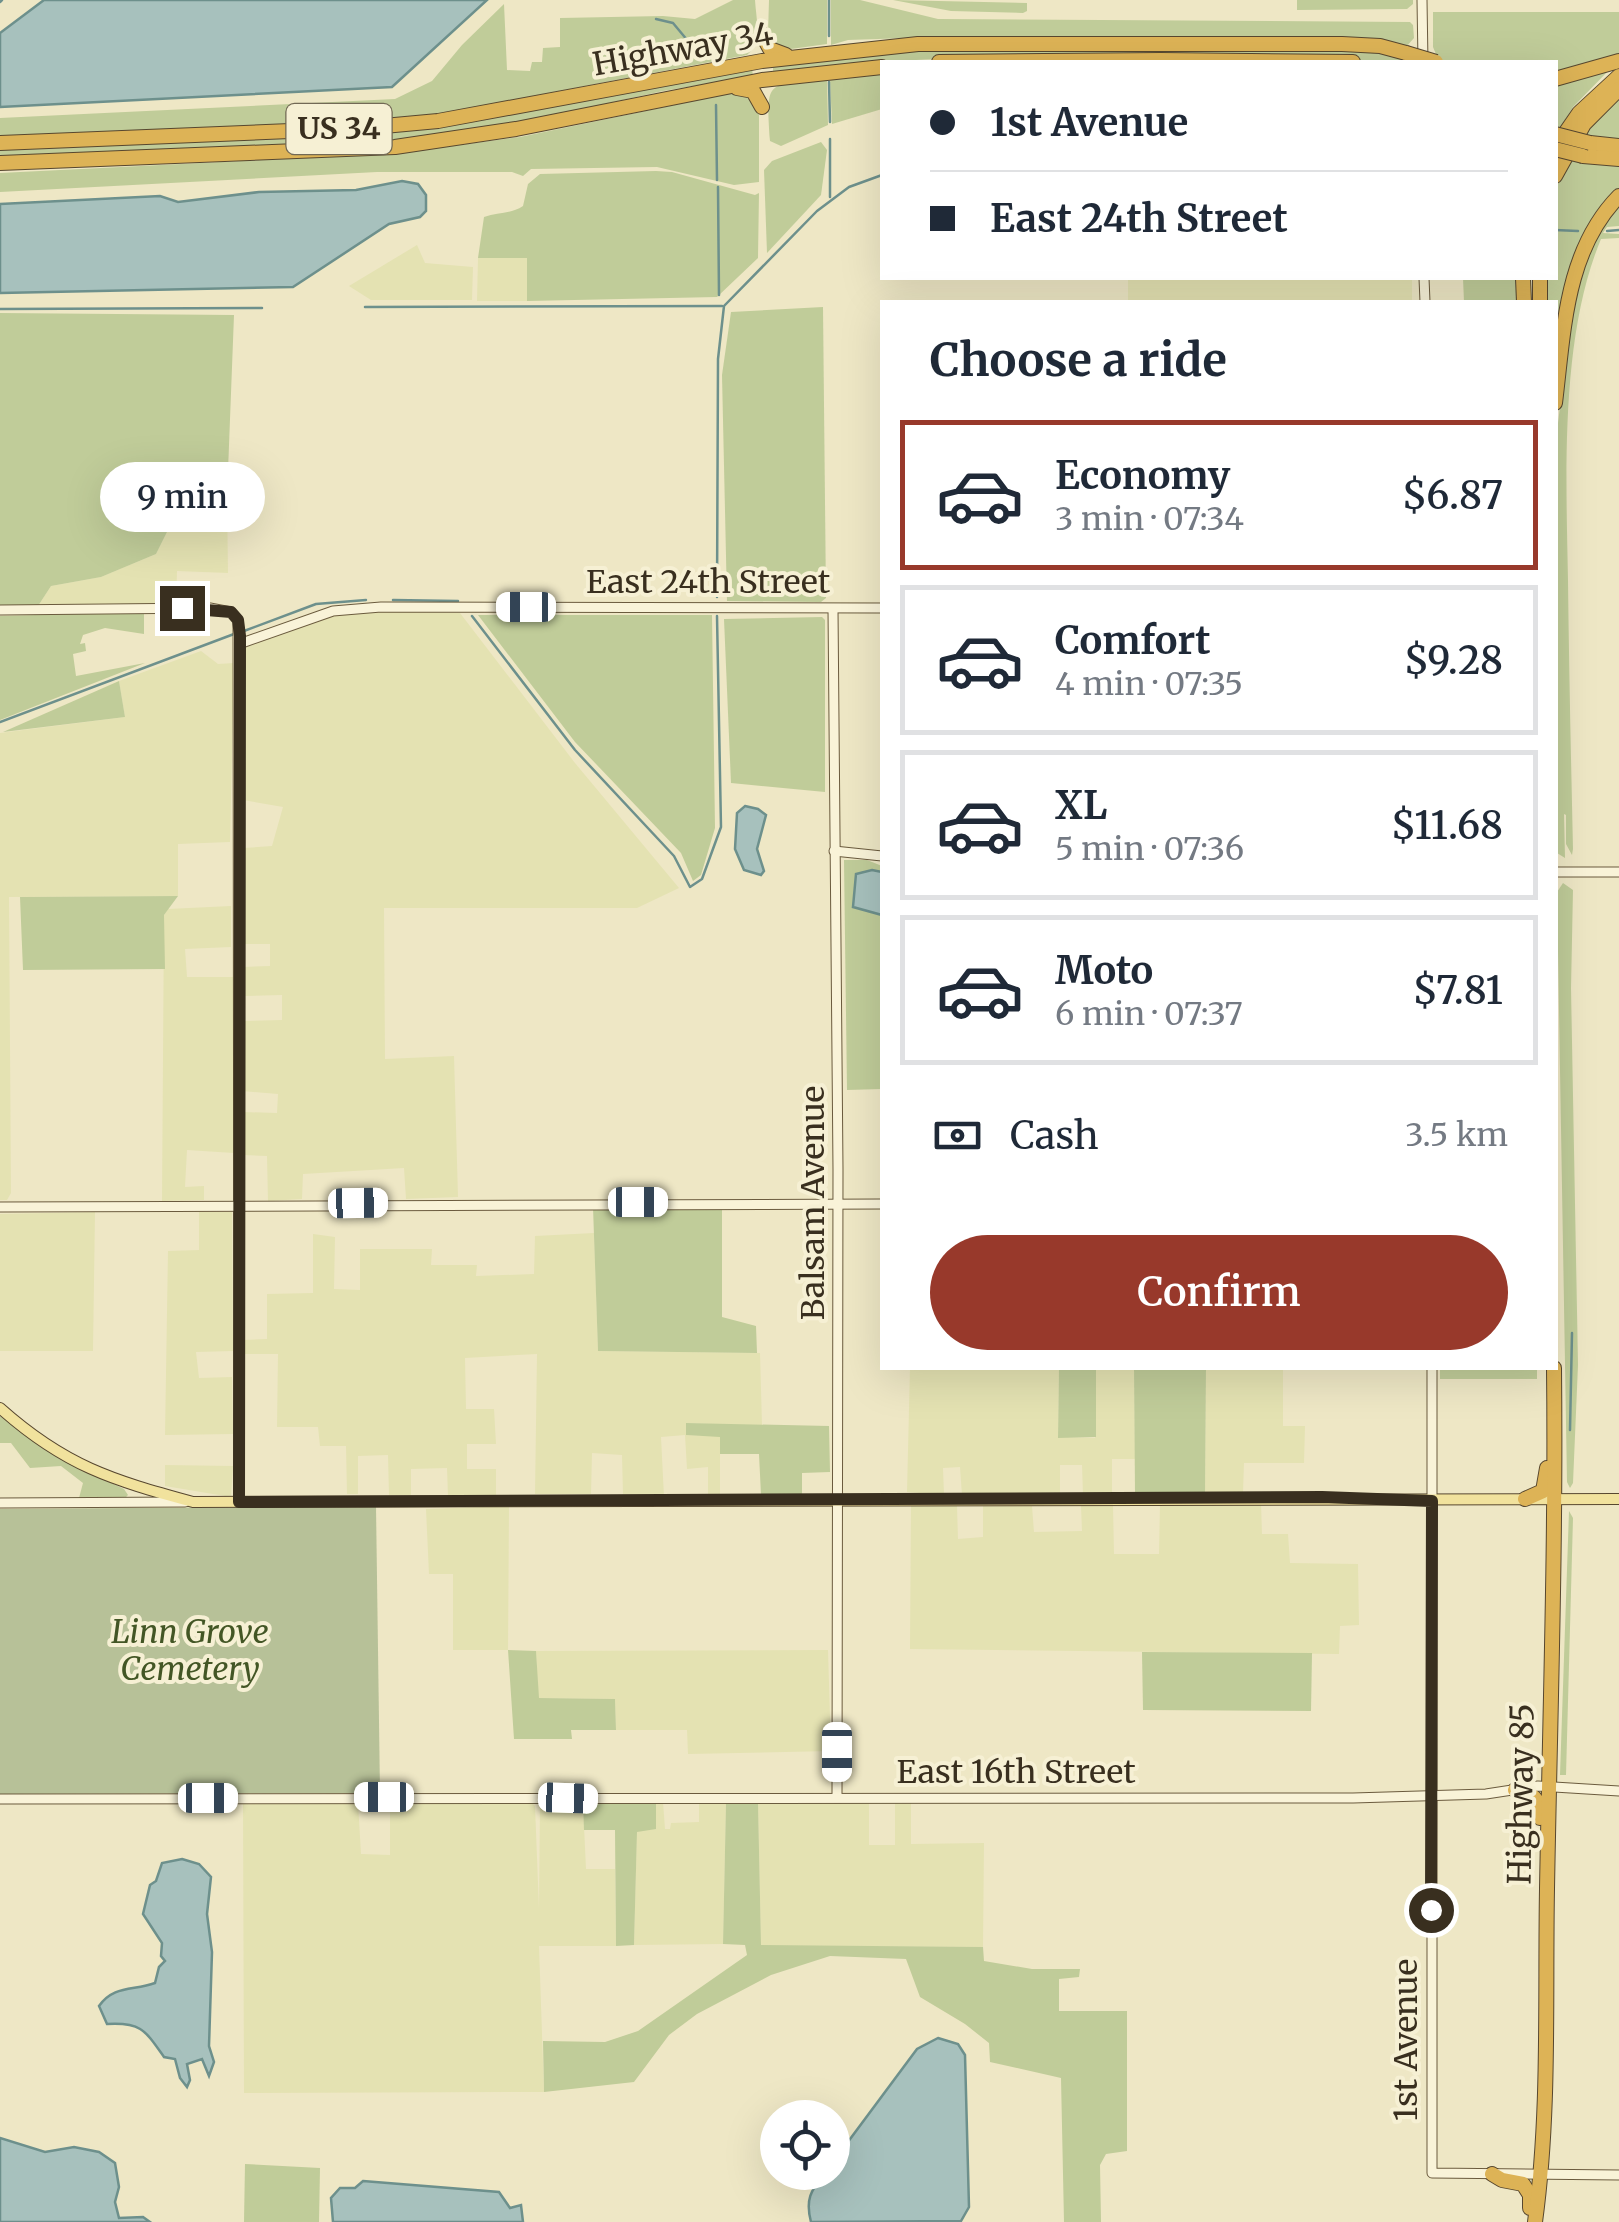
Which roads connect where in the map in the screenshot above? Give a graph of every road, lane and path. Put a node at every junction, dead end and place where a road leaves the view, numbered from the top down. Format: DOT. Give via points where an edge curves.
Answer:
graph roads {
  1 [pos="1422,0"];
  2 [pos="802,56"];
  3 [pos="1413,59"];
  4 [pos="1619,61"];
  5 [pos="737,66"];
  6 [pos="880,67"];
  7 [pos="789,76"];
  8 [pos="1619,76"];
  9 [pos="1558,79"];
  10 [pos="721,87"];
  11 [pos="1619,89"];
  12 [pos="1558,136"];
  13 [pos="0,143"];
  14 [pos="1558,144"];
  15 [pos="1619,146"];
  16 [pos="1558,149"];
  17 [pos="1587,150"];
  18 [pos="1619,159"];
  19 [pos="0,163"];
  20 [pos="1558,171"];
  21 [pos="1619,196"];
  22 [pos="1558,383"];
  23 [pos="880,608"];
  24 [pos="833,609"];
  25 [pos="0,610"];
  26 [pos="239,644"];
  27 [pos="834,851"];
  28 [pos="880,856"];
  29 [pos="1558,872"];
  30 [pos="1619,872"];
  31 [pos="838,1203"];
  32 [pos="880,1204"];
  33 [pos="238,1205"];
  34 [pos="0,1206"];
  35 [pos="1432,1370"];
  36 [pos="1551,1370"];
  37 [pos="1552,1370"];
  38 [pos="0,1408"];
  39 [pos="133,1487"];
  40 [pos="838,1499"];
  41 [pos="1525,1499"];
  42 [pos="1555,1499"];
  43 [pos="1619,1499"];
  44 [pos="1432,1501"];
  45 [pos="132,1502"];
  46 [pos="193,1502"];
  47 [pos="239,1502"];
  48 [pos="0,1504"];
  49 [pos="1553,1586"];
  50 [pos="1549,1786"];
  51 [pos="1515,1790"];
  52 [pos="1619,1791"];
  53 [pos="1432,1794"];
  54 [pos="836,1797"];
  55 [pos="0,1799"];
  56 [pos="1547,1878"];
  57 [pos="1492,2174"];
  58 [pos="1540,2174"];
  59 [pos="1619,2175"];
  60 [pos="1531,2222"];
  1 -- 3 [label="street"];
  2 -- 3 [label="highway, Highway 34 / US 34" via="986,42 1367,46"];
  2 -- 5 [label="highway, Highway 34 / US 34"];
  2 -- 5 [label="highway" via="775,52 762,38 758,52"];
  4 -- 9 [label="highway"];
  5 -- 13 [label="highway, Highway 34 / US 34" via="387,126"];
  6 -- 7 [label="highway, Highway 34 / US 34"];
  7 -- 10 [label="highway, Highway 34 / US 34"];
  7 -- 10 [label="highway" via="772,84 762,102 753,92"];
  8 -- 14 [label="highway" via="1578,112"];
  10 -- 19 [label="highway, Highway 34 / US 34" via="410,145"];
  11 -- 20 [label="highway" via="1584,124"];
  12 -- 17 [label="highway, bridge"];
  15 -- 17 [label="highway"];
  16 -- 17 [label="highway, bridge"];
  17 -- 18 [label="highway"];
  21 -- 22 [label="highway" via="1595,227 1575,272"];
  23 -- 24 [label="street, East 24th Street"];
  24 -- 26 [label="street, East 24th Street" via="345,610"];
  24 -- 27 [label="street, Balsam Avenue"];
  25 -- 26 [label="street" via="210,608 238,620"];
  26 -- 33 [label="street"];
  27 -- 28 [label="street"];
  27 -- 31 [label="street, Balsam Avenue"];
  29 -- 30 [label="street"];
  31 -- 32 [label="street"];
  31 -- 33 [label="street"];
  31 -- 40 [label="street, Balsam Avenue"];
  33 -- 34 [label="street"];
  33 -- 47 [label="street"];
  35 -- 44 [label="street, 1st Avenue"];
  36 -- 41 [label="highway" via="1546,1483"];
  37 -- 42 [label="highway, Highway 85"];
  38 -- 39 [label="main road" via="66,1458"];
  39 -- 45 [label="street"];
  39 -- 46 [label="main road"];
  40 -- 44 [label="main road"];
  40 -- 47 [label="main road"];
  40 -- 54 [label="street, Balsam Avenue"];
  41 -- 42 [label="main road"];
  41 -- 44 [label="main road"];
  41 -- 49 [label="highway" via="1546,1512 1546,1573"];
  42 -- 43 [label="main road"];
  42 -- 49 [label="highway, Highway 85"];
  44 -- 53 [label="street, 1st Avenue"];
  45 -- 46 [label="street"];
  45 -- 48 [label="street"];
  46 -- 47 [label="main road"];
  49 -- 50 [label="highway, Highway 85"];
  50 -- 51 [label="street, East 16th Street"];
  50 -- 52 [label="street, East 16th Street"];
  50 -- 56 [label="highway, Highway 85"];
  51 -- 53 [label="street, East 16th Street"];
  51 -- 56 [label="highway" via="1540,1805 1540,1864"];
  53 -- 54 [label="street, East 16th Street"];
  53 -- 57 [label="street, 1st Avenue" via="1432,2173"];
  54 -- 55 [label="street, East 16th Street"];
  56 -- 58 [label="highway, Highway 85"];
  57 -- 58 [label="street"];
  57 -- 60 [label="highway" via="1526,2188"];
  58 -- 59 [label="street"];
  58 -- 60 [label="highway, Highway 85"];
}
